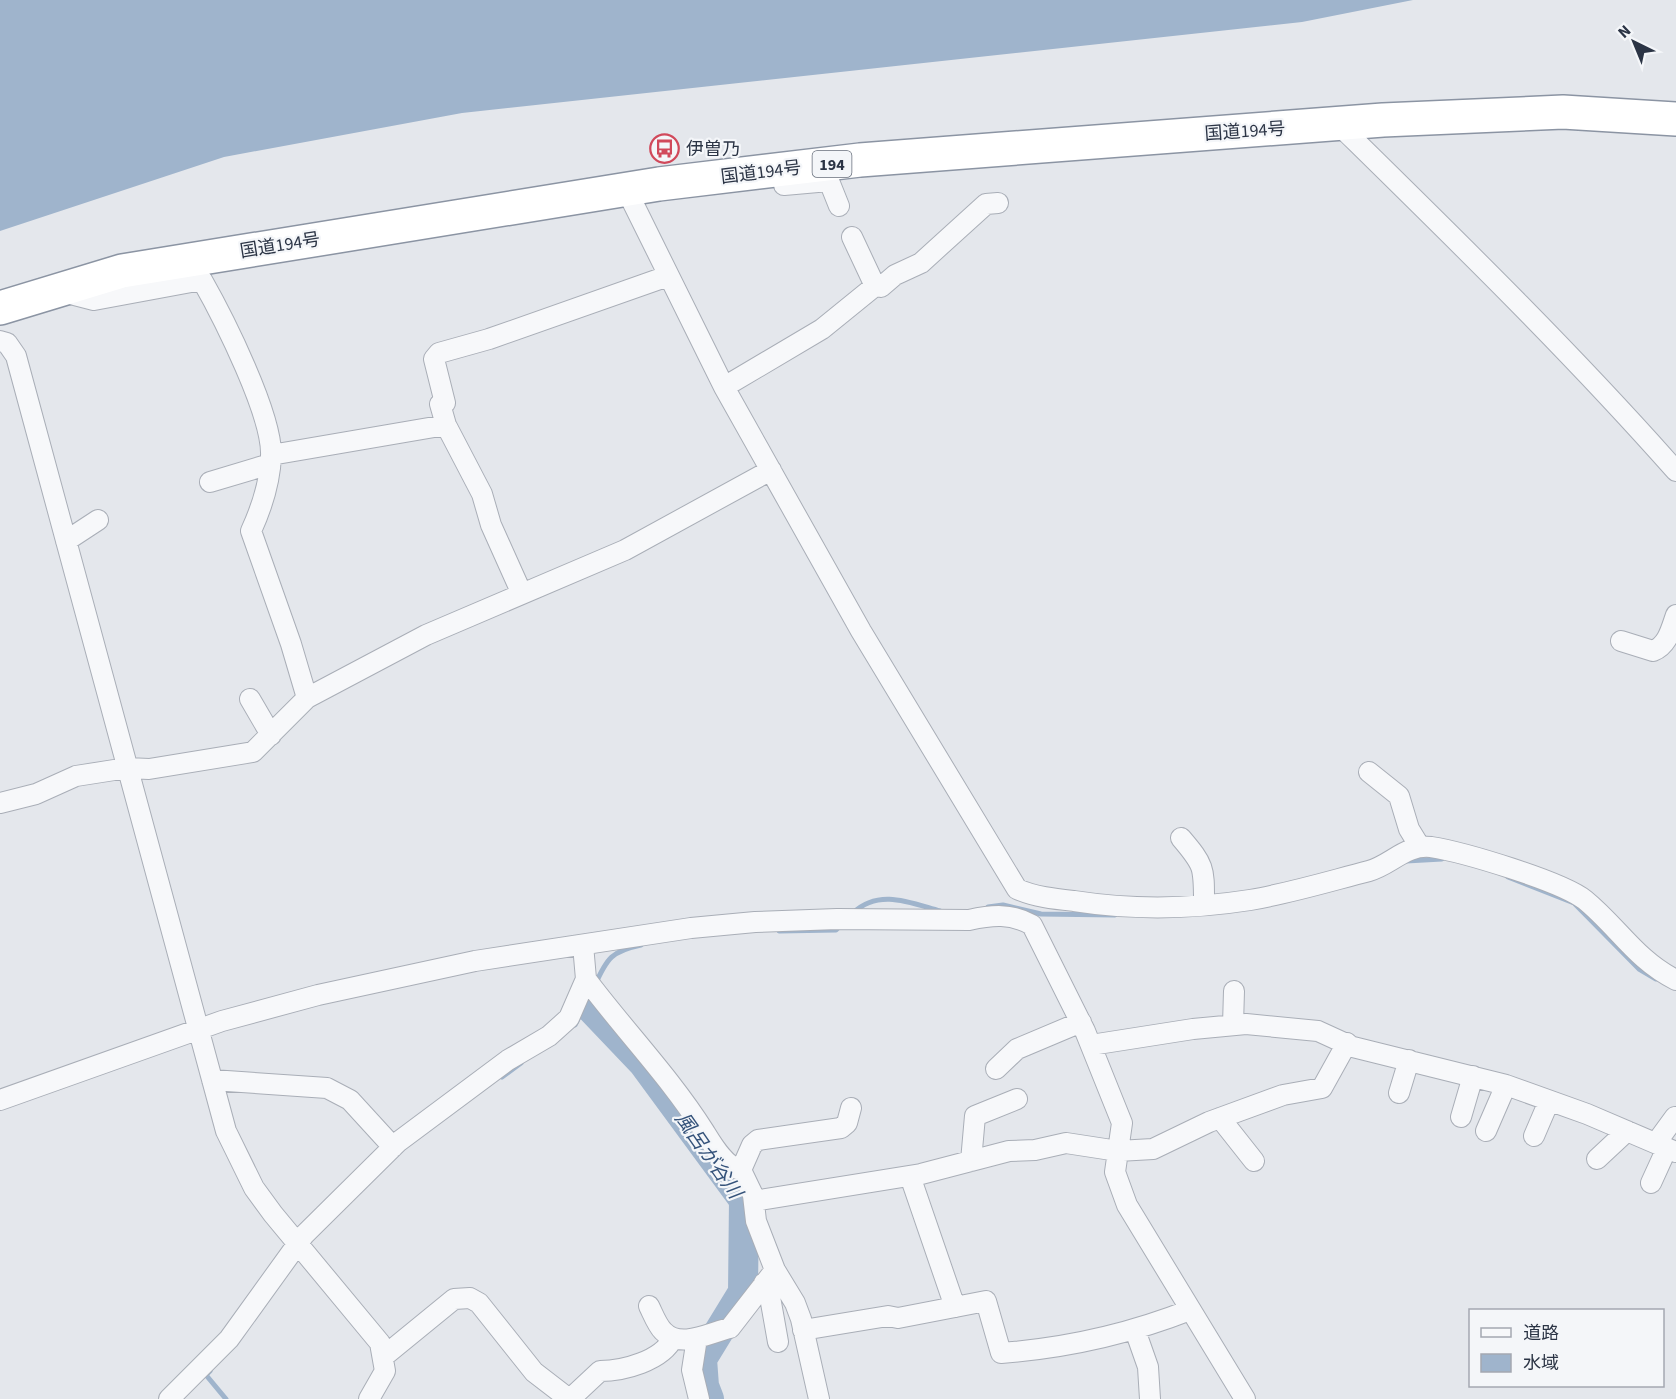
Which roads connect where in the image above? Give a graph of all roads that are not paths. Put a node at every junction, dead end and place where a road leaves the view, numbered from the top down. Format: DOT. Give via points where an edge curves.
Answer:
graph roads {
  1 [pos="1676,119"];
  2 [pos="1338,124"];
  3 [pos="770,171"];
  4 [pos="626,189"];
  5 [pos="998,204"];
  6 [pos="839,206"];
  7 [pos="852,237"];
  8 [pos="668,276"];
  9 [pos="875,286"];
  10 [pos="58,291"];
  11 [pos="0,308"];
  12 [pos="0,341"];
  13 [pos="724,387"];
  14 [pos="446,425"];
  15 [pos="270,459"];
  16 [pos="771,470"];
  17 [pos="1676,471"];
  18 [pos="210,482"];
  19 [pos="98,520"];
  20 [pos="66,541"];
  21 [pos="522,594"];
  22 [pos="1676,615"];
  23 [pos="1621,640"];
  24 [pos="307,698"];
  25 [pos="250,699"];
  26 [pos="271,735"];
  27 [pos="127,768"];
  28 [pos="1369,772"];
  29 [pos="0,803"];
  30 [pos="1181,838"];
  31 [pos="1420,846"];
  32 [pos="1021,904"];
  33 [pos="1204,904"];
  34 [pos="583,945"];
  35 [pos="586,979"];
  36 [pos="1676,980"];
  37 [pos="1234,991"];
  38 [pos="1081,1022"];
  39 [pos="1233,1025"];
  40 [pos="198,1029"];
  41 [pos="1347,1043"];
  42 [pos="1091,1045"];
  43 [pos="1409,1060"];
  44 [pos="996,1069"];
  45 [pos="1473,1076"];
  46 [pos="212,1080"];
  47 [pos="1506,1085"];
  48 [pos="1399,1093"];
  49 [pos="1017,1099"];
  50 [pos="0,1100"];
  51 [pos="1549,1101"];
  52 [pos="851,1108"];
  53 [pos="1220,1118"];
  54 [pos="1461,1118"];
  55 [pos="1675,1118"];
  56 [pos="1486,1131"];
  57 [pos="1627,1131"];
  58 [pos="1534,1136"];
  59 [pos="393,1147"];
  60 [pos="1666,1148"];
  61 [pos="1118,1151"];
  62 [pos="1597,1159"];
  63 [pos="971,1161"];
  64 [pos="1254,1161"];
  65 [pos="741,1170"];
  66 [pos="910,1176"];
  67 [pos="1651,1183"];
  68 [pos="754,1201"];
  69 [pos="297,1244"];
  70 [pos="769,1276"];
  71 [pos="649,1306"];
  72 [pos="956,1307"];
  73 [pos="1190,1310"];
  74 [pos="803,1330"];
  75 [pos="1135,1330"];
  76 [pos="673,1338"];
  77 [pos="697,1338"];
  78 [pos="778,1341"];
  79 [pos="383,1357"];
  80 [pos="169,1399"];
  81 [pos="369,1399"];
  82 [pos="570,1399"];
  83 [pos="699,1399"];
  84 [pos="819,1399"];
  85 [pos="1150,1399"];
  86 [pos="1245,1399"];
  1 -- 2 [label="highway, 国道194号 / 194" via="1563,112"];
  2 -- 3 [label="highway, 国道194号 / 194" via="860,160"];
  2 -- 17 [label="street" via="1473,255"];
  3 -- 4 [label="highway, 国道194号 / 194"];
  3 -- 6 [label="street" via="781,185 829,181"];
  4 -- 8 [label="street"];
  4 -- 10 [label="highway, 国道194号 / 194" via="122,272"];
  5 -- 9 [label="street" via="986,204 921,263 895,274 881,287"];
  7 -- 9 [label="street"];
  8 -- 13 [label="street"];
  8 -- 14 [label="street" via="439,353 434,359"];
  9 -- 13 [label="street" via="822,329"];
  10 -- 11 [label="highway, 国道194号 / 194"];
  10 -- 15 [label="street" via="94,300 202,280 262,407"];
  12 -- 20 [label="street" via="7,343 16,356"];
  13 -- 16 [label="street"];
  14 -- 15 [label="street"];
  14 -- 21 [label="street" via="482,494 491,525"];
  15 -- 18 [label="street"];
  15 -- 24 [label="street" via="264,501 251,531"];
  16 -- 21 [label="street" via="625,550"];
  16 -- 32 [label="street"];
  19 -- 20 [label="street"];
  20 -- 27 [label="street"];
  21 -- 24 [label="street" via="426,635"];
  22 -- 23 [label="street" via="1665,644 1658,649 1653,651"];
  24 -- 26 [label="street"];
  25 -- 26 [label="street"];
  26 -- 27 [label="street" via="253,752 149,769"];
  27 -- 29 [label="street" via="76,776 36,794"];
  27 -- 40 [label="street"];
  28 -- 31 [label="street" via="1399,796 1409,829"];
  30 -- 33 [label="street" via="1201,861"];
  31 -- 33 [label="street" via="1399,854 1381,868 1250,900"];
  31 -- 36 [label="street" via="1486,861 1572,892 1585,900 1647,963"];
  32 -- 33 [label="street"];
  32 -- 34 [label="street" via="969,920 755,922"];
  32 -- 38 [label="street"];
  34 -- 35 [label="street"];
  34 -- 40 [label="street" via="475,961 318,994"];
  35 -- 59 [label="street" via="574,1009 560,1027 508,1060"];
  35 -- 65 [label="street" via="679,1091 713,1145 733,1169"];
  37 -- 39 [label="street"];
  38 -- 42 [label="street"];
  38 -- 44 [label="street" via="1017,1049"];
  39 -- 41 [label="street" via="1296,1028"];
  39 -- 42 [label="street"];
  40 -- 46 [label="street"];
  40 -- 50 [label="street"];
  41 -- 43 [label="street"];
  41 -- 53 [label="street" via="1322,1088 1284,1095"];
  42 -- 61 [label="street" via="1122,1123"];
  43 -- 45 [label="street"];
  43 -- 48 [label="street"];
  45 -- 47 [label="street"];
  45 -- 54 [label="street"];
  46 -- 59 [label="street" via="327,1088 350,1100"];
  46 -- 69 [label="street" via="238,1160 254,1188"];
  47 -- 51 [label="street"];
  47 -- 56 [label="street"];
  49 -- 63 [label="street" via="975,1116"];
  51 -- 57 [label="street"];
  51 -- 58 [label="street"];
  52 -- 65 [label="street" via="847,1123 841,1128 758,1140"];
  53 -- 61 [label="street" via="1153,1149"];
  53 -- 64 [label="street"];
  55 -- 60 [label="street"];
  57 -- 60 [label="street"];
  57 -- 62 [label="street"];
  59 -- 69 [label="street"];
  60 -- 67 [label="street"];
  61 -- 63 [label="street" via="1066,1143"];
  61 -- 73 [label="street" via="1115,1172 1126,1205"];
  63 -- 66 [label="street"];
  65 -- 68 [label="street"];
  66 -- 68 [label="street"];
  66 -- 72 [label="street"];
  68 -- 70 [label="street"];
  69 -- 79 [label="street" via="380,1343"];
  69 -- 80 [label="street" via="229,1339"];
  70 -- 74 [label="street" via="795,1303"];
  70 -- 77 [label="street" via="730,1328"];
  70 -- 78 [label="street"];
  71 -- 76 [label="street" via="663,1332"];
  72 -- 74 [label="street"];
  72 -- 75 [label="street" via="986,1301 1001,1353 1075,1344"];
  73 -- 75 [label="street"];
  73 -- 86 [label="street"];
  74 -- 84 [label="street"];
  75 -- 85 [label="street" via="1148,1367"];
  76 -- 77 [label="street"];
  76 -- 82 [label="street" via="647,1359 617,1371 600,1371"];
  77 -- 83 [label="street" via="692,1370"];
  79 -- 81 [label="street" via="385,1371"];
  79 -- 82 [label="street" via="454,1299 470,1298 534,1372"];
}
